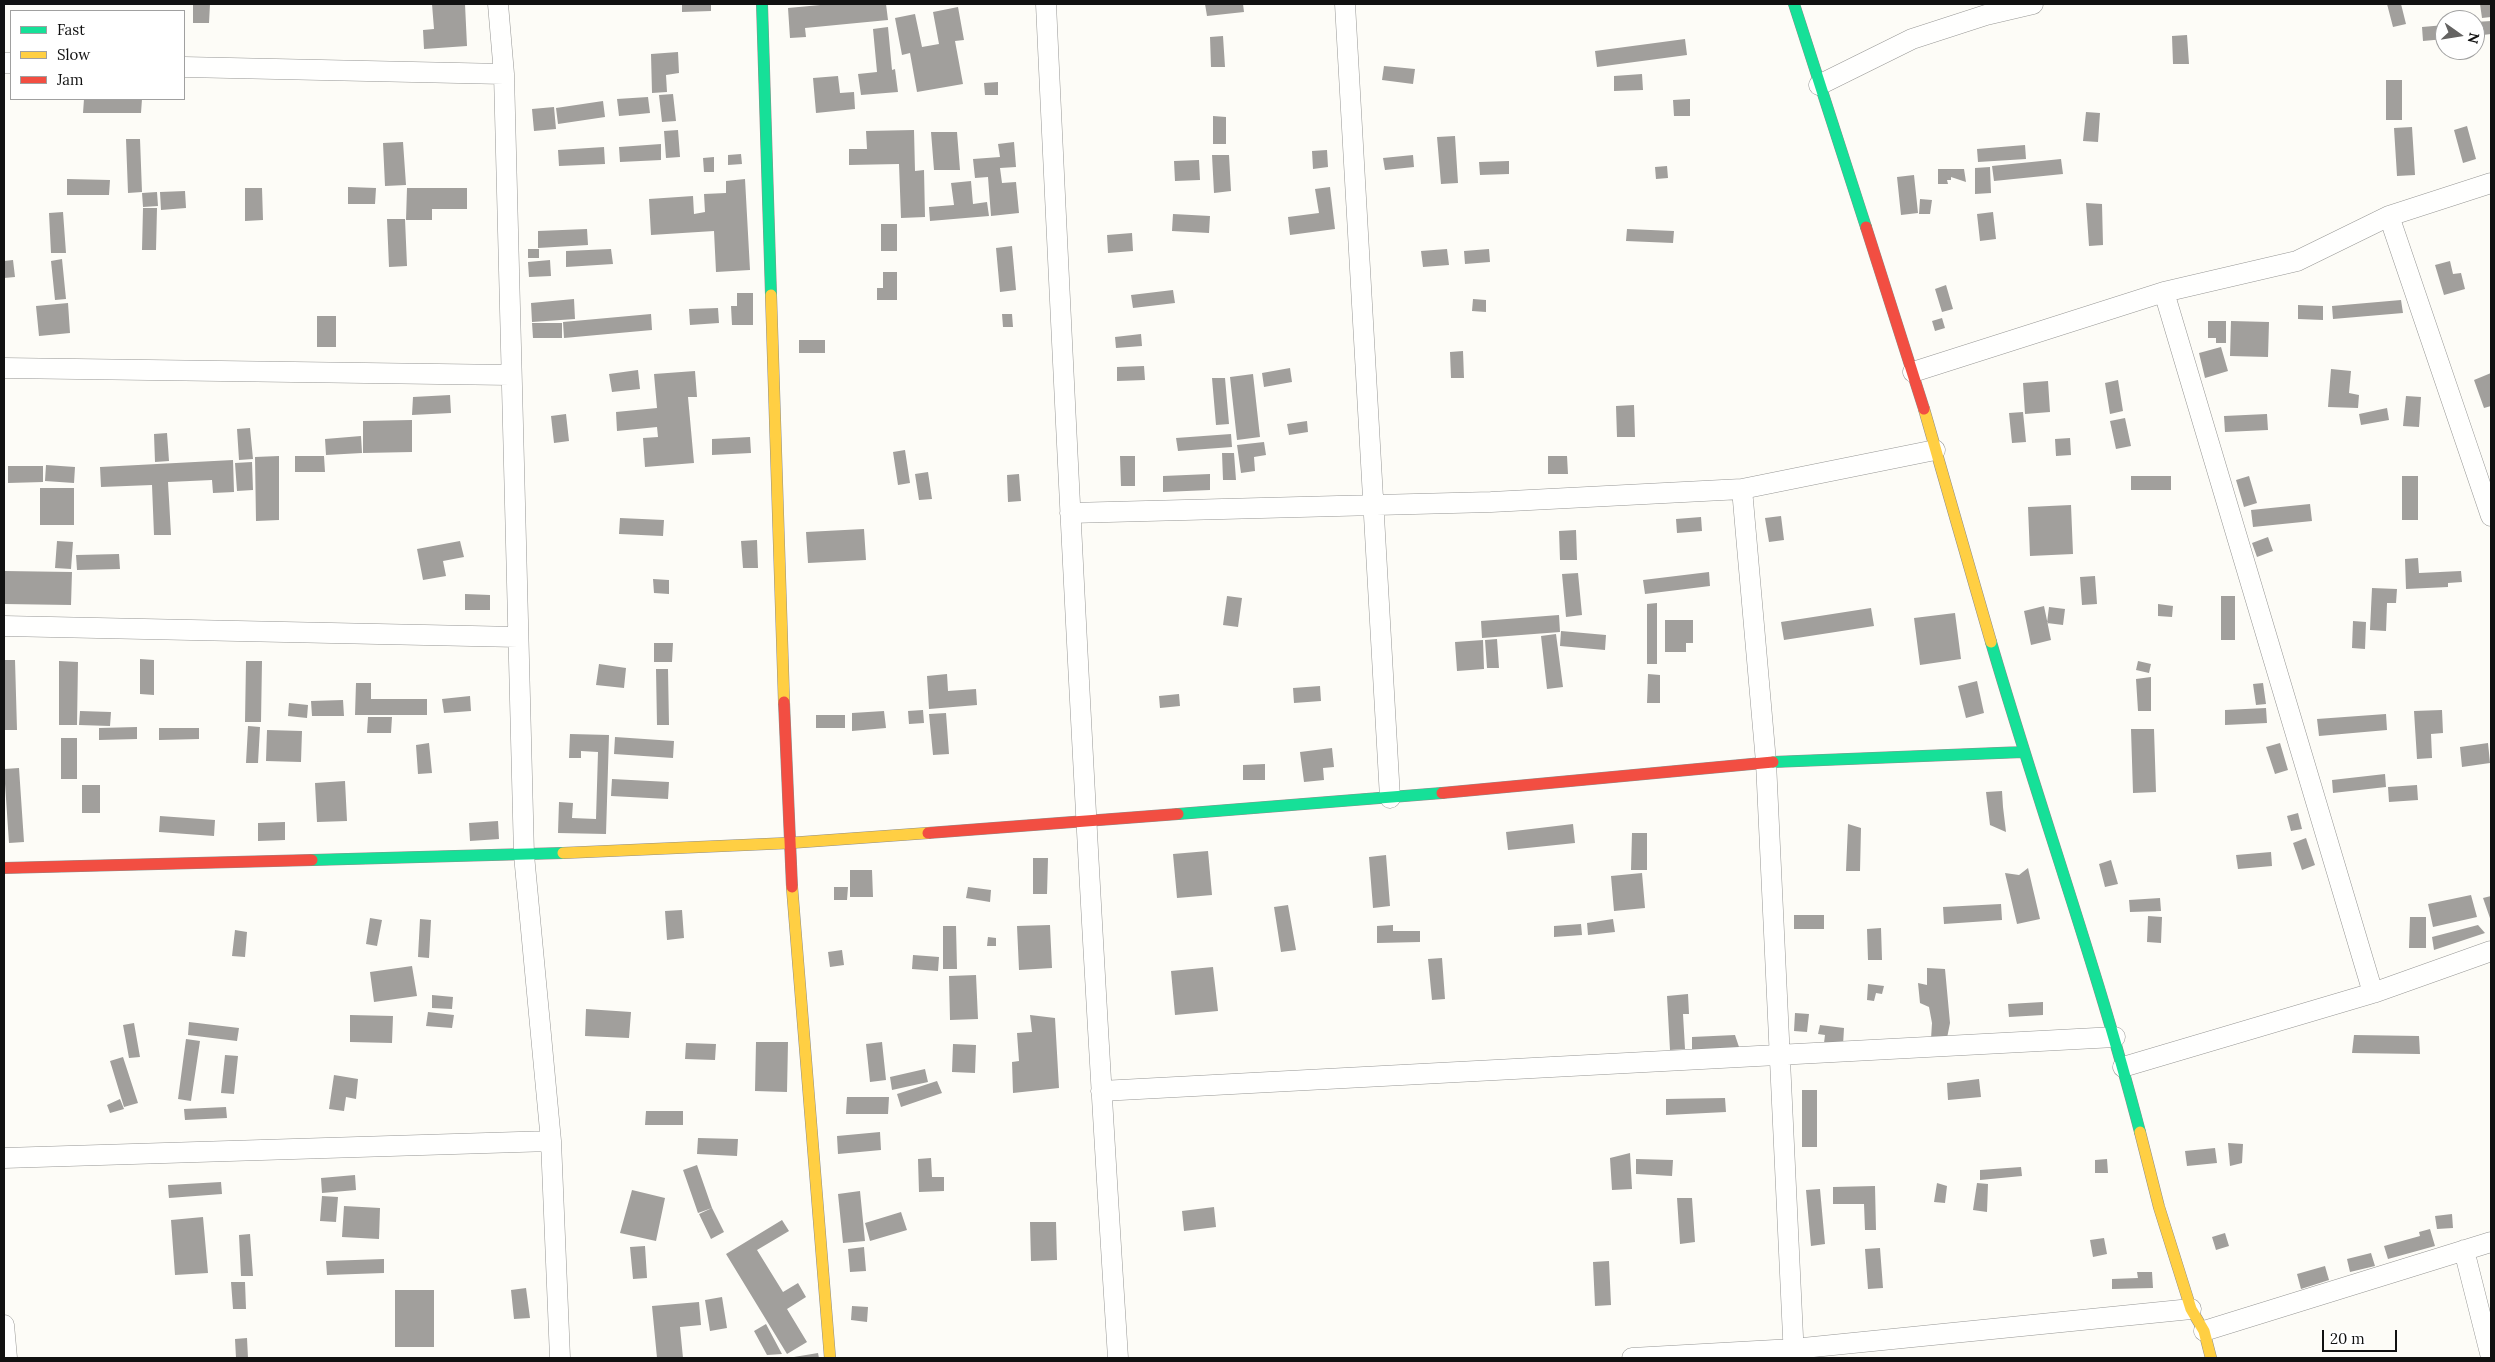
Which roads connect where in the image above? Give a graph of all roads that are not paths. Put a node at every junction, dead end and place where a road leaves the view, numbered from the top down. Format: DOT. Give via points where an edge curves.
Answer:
graph roads {
  1 [pos="498,4"];
  2 [pos="762,4"];
  3 [pos="1046,4"];
  4 [pos="1345,4"];
  5 [pos="1794,4"];
  6 [pos="2033,4"];
  7 [pos="185,67"];
  8 [pos="504,74"];
  9 [pos="1819,84"];
  10 [pos="2491,183"];
  11 [pos="2389,216"];
  12 [pos="2164,292"];
  13 [pos="4,368"];
  14 [pos="1913,372"];
  15 [pos="510,375"];
  16 [pos="1936,450"];
  17 [pos="1742,489"];
  18 [pos="1374,506"];
  19 [pos="1070,513"];
  20 [pos="2491,516"];
  21 [pos="4,626"];
  22 [pos="518,637"];
  23 [pos="2023,752"];
  24 [pos="1766,762"];
  25 [pos="1390,798"];
  26 [pos="1086,820"];
  27 [pos="789,843"];
  28 [pos="524,855"];
  29 [pos="4,868"];
  30 [pos="2491,951"];
  31 [pos="2373,992"];
  32 [pos="2115,1037"];
  33 [pos="1780,1055"];
  34 [pos="2123,1066"];
  35 [pos="1101,1091"];
  36 [pos="551,1141"];
  37 [pos="4,1158"];
  38 [pos="2491,1242"];
  39 [pos="2464,1250"];
  40 [pos="2191,1309"];
  41 [pos="4,1326"];
  42 [pos="2204,1331"];
  43 [pos="1793,1354"];
  44 [pos="2491,1357"];
  45 [pos="7,1358"];
  46 [pos="560,1358"];
  47 [pos="830,1358"];
  48 [pos="1118,1358"];
  49 [pos="1632,1358"];
  50 [pos="2211,1358"];
  1 -- 8 [label="street"];
  2 -- 27 [label="street"];
  3 -- 19 [label="street"];
  4 -- 18 [label="street"];
  5 -- 9 [label="street"];
  6 -- 9 [label="street" via="1912,39"];
  7 -- 8 [label="street"];
  8 -- 15 [label="street"];
  9 -- 14 [label="street"];
  10 -- 11 [label="street"];
  11 -- 12 [label="street" via="2298,261"];
  11 -- 20 [label="street"];
  12 -- 14 [label="street"];
  12 -- 31 [label="street"];
  13 -- 15 [label="street"];
  14 -- 16 [label="street"];
  15 -- 22 [label="street"];
  16 -- 17 [label="street"];
  16 -- 23 [label="street"];
  17 -- 18 [label="street"];
  17 -- 24 [label="street"];
  18 -- 19 [label="street"];
  18 -- 25 [label="street"];
  19 -- 26 [label="street"];
  21 -- 22 [label="street"];
  22 -- 28 [label="street"];
  23 -- 24 [label="street"];
  23 -- 32 [label="street"];
  24 -- 25 [label="street"];
  24 -- 33 [label="street"];
  25 -- 26 [label="street"];
  26 -- 27 [label="street"];
  26 -- 35 [label="street"];
  27 -- 28 [label="street"];
  27 -- 47 [label="street"];
  28 -- 29 [label="street"];
  28 -- 36 [label="street"];
  30 -- 31 [label="street"];
  31 -- 34 [label="street"];
  32 -- 33 [label="street"];
  32 -- 34 [label="street"];
  33 -- 35 [label="street"];
  33 -- 43 [label="street"];
  34 -- 40 [label="street" via="2159,1207"];
  35 -- 48 [label="street"];
  36 -- 37 [label="street"];
  36 -- 46 [label="street"];
  38 -- 39 [label="street"];
  39 -- 42 [label="street"];
  39 -- 44 [label="street"];
  40 -- 42 [label="street"];
  40 -- 43 [label="street"];
  41 -- 45 [label="street"];
  42 -- 50 [label="street"];
  43 -- 49 [label="street"];
}
